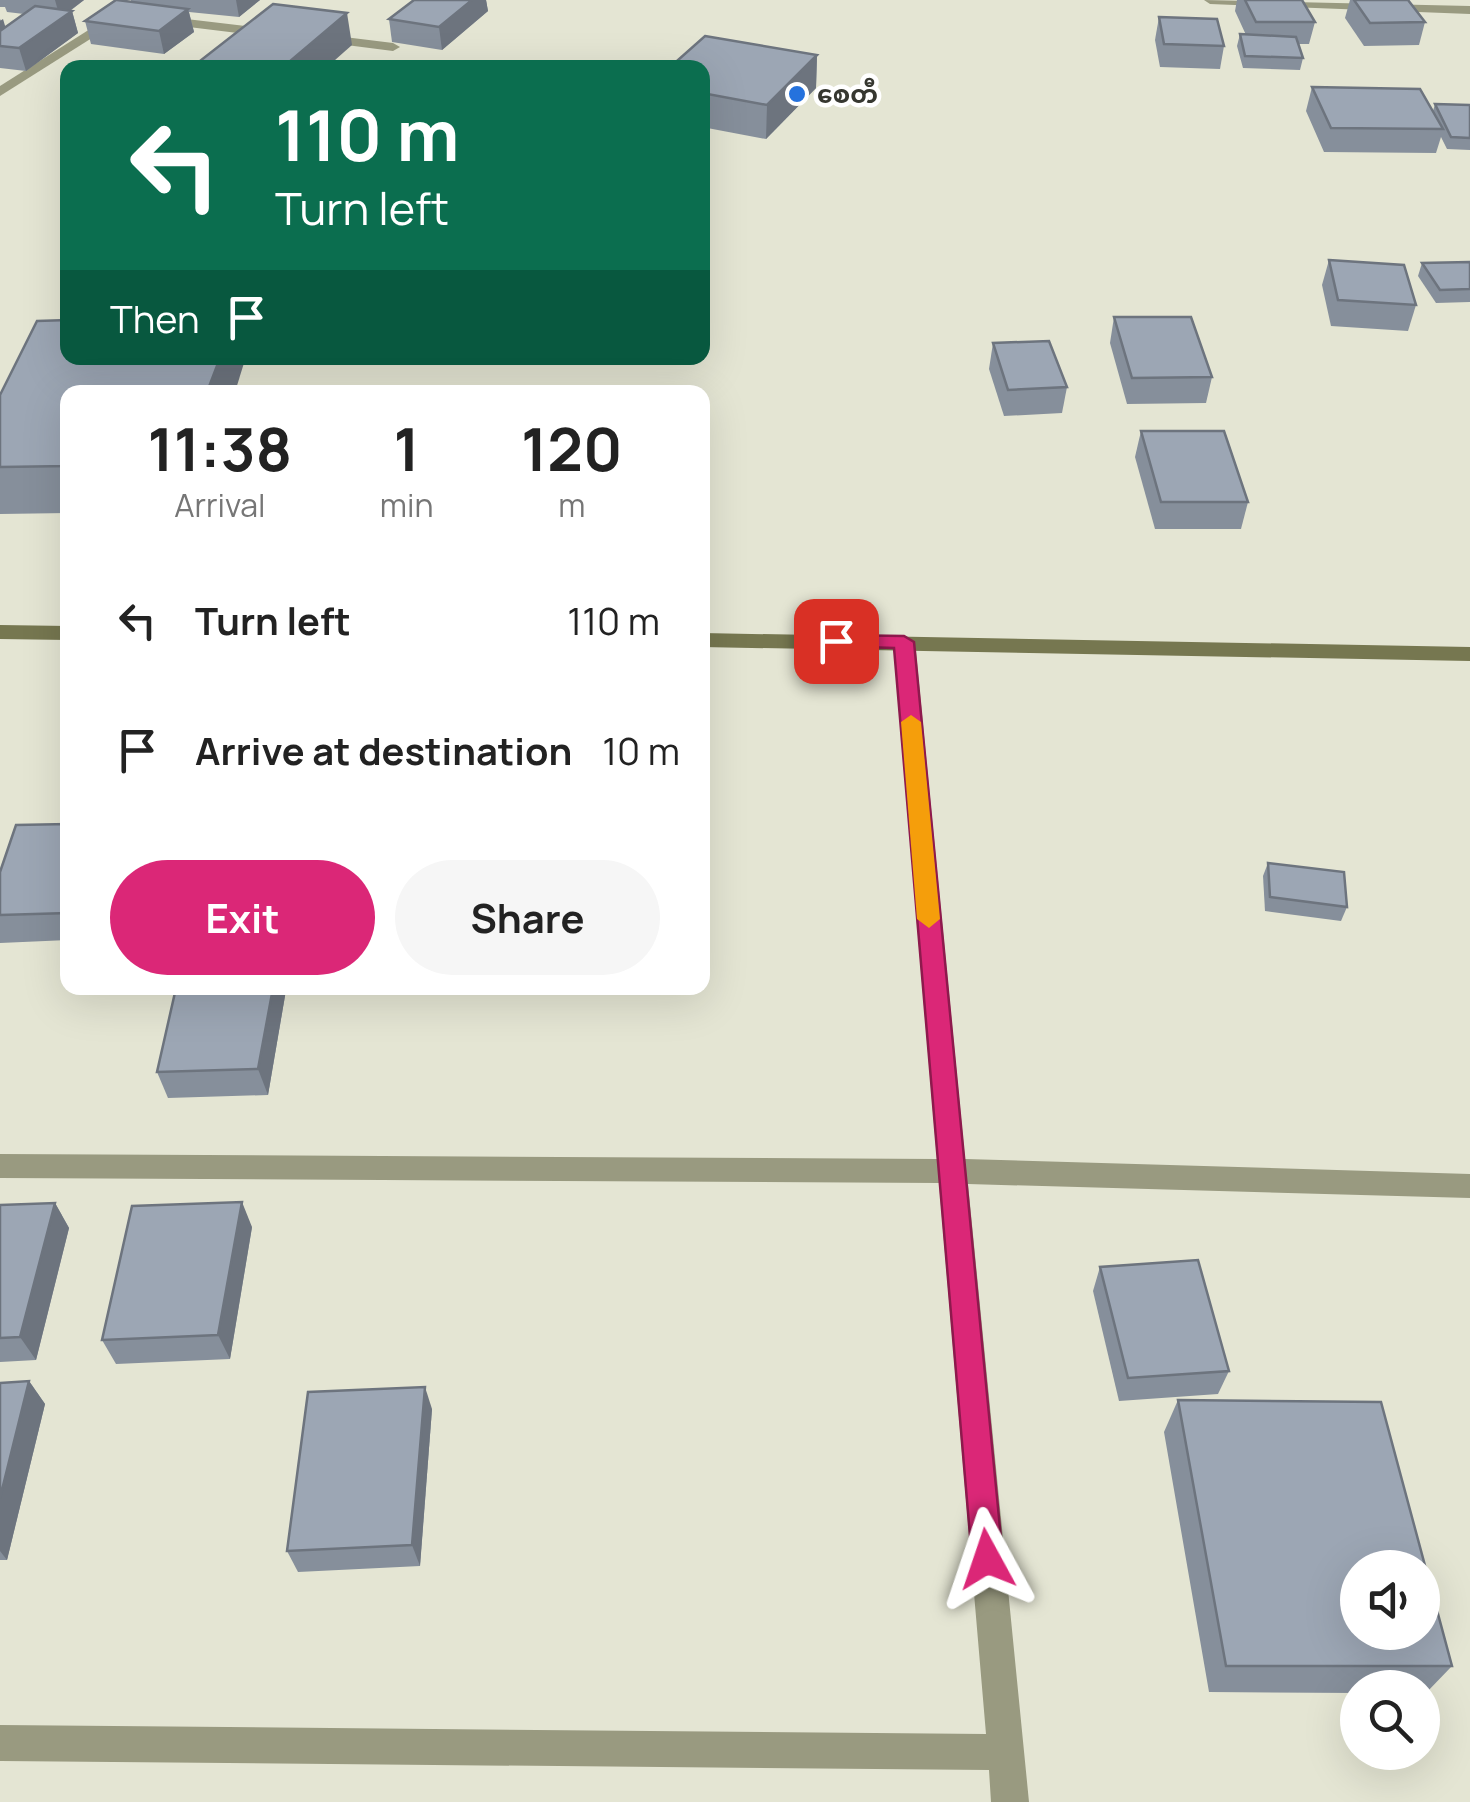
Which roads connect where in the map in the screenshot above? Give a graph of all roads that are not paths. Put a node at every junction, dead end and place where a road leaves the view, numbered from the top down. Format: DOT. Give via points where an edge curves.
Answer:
graph roads {
  1 [pos="1210,0"];
  2 [pos="1470,10"];
  3 [pos="393,47"];
  4 [pos="0,92"];
  5 [pos="0,632"];
  6 [pos="60,633"];
  7 [pos="710,640"];
  8 [pos="904,642"];
  9 [pos="1470,654"];
  10 [pos="0,1166"];
  11 [pos="952,1172"];
  12 [pos="1470,1186"];
  13 [pos="0,1743"];
  14 [pos="1005,1752"];
  15 [pos="1010,1802"];
  1 -- 2 [label="street"];
  3 -- 4 [label="street" via="118,15"];
  5 -- 6 [label="main road"];
  7 -- 8 [label="main road"];
  8 -- 9 [label="main road"];
  8 -- 11 [label="street"];
  10 -- 11 [label="street"];
  11 -- 12 [label="street"];
  11 -- 14 [label="street"];
  13 -- 14 [label="street"];
  14 -- 15 [label="street"];
}
